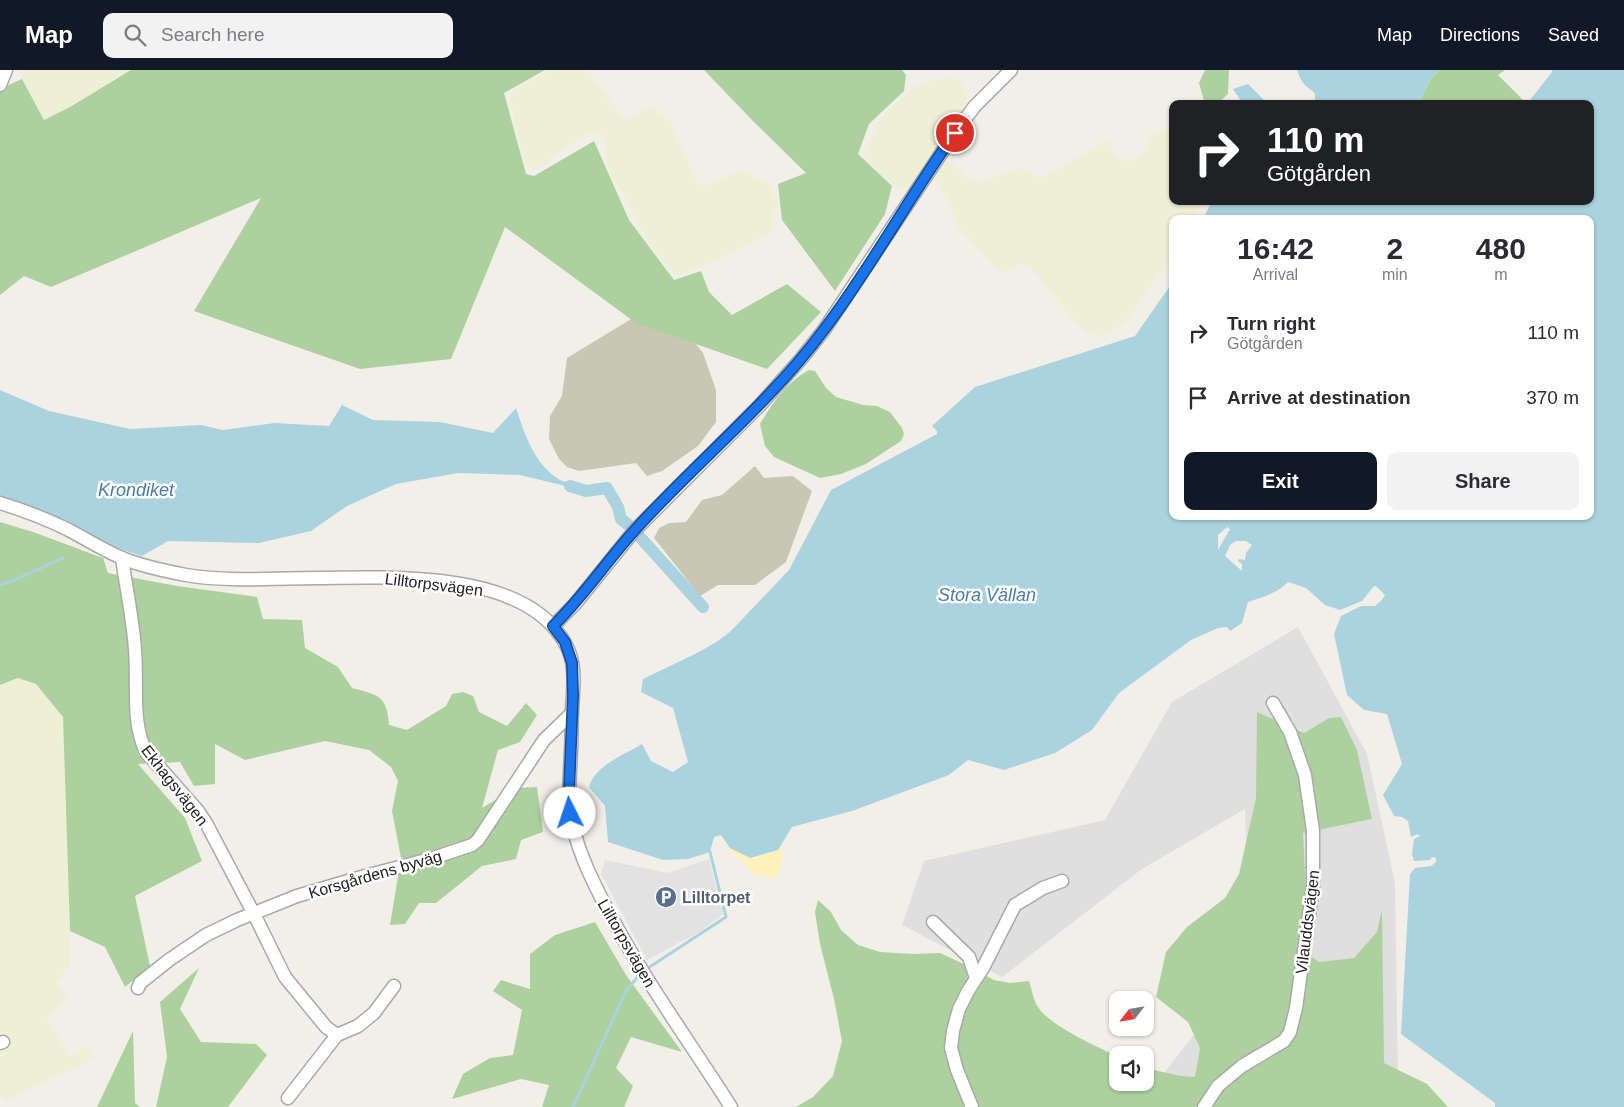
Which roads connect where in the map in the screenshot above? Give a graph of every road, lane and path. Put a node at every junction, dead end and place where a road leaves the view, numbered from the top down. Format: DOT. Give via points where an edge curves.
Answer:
graph roads {
  1 [pos="6,70"];
  2 [pos="1011,70"];
  3 [pos="0,85"];
  4 [pos="0,504"];
  5 [pos="122,558"];
  6 [pos="553,626"];
  7 [pos="1274,702"];
  8 [pos="572,713"];
  9 [pos="1062,881"];
  10 [pos="254,914"];
  11 [pos="933,922"];
  12 [pos="976,978"];
  13 [pos="394,986"];
  14 [pos="138,988"];
  15 [pos="337,1035"];
  16 [pos="288,1098"];
  17 [pos="731,1107"];
  18 [pos="972,1107"];
  19 [pos="1204,1107"];
  1 -- 3 [label="street"];
  2 -- 6 [label="street" via="974,108 946,146 824,330 801,359 760,405 634,531"];
  4 -- 5 [label="street, Lilltorpsvägen" via="38,516"];
  5 -- 6 [label="street, Lilltorpsvägen" via="188,576 250,579 397,577 447,582 508,596 534,610"];
  5 -- 10 [label="street, Ekhagsvägen" via="135,648 140,741 154,762 198,811"];
  6 -- 8 [label="street, Lilltorpsvägen" via="565,642 572,663"];
  7 -- 19 [label="street, Vilauddsvägen" via="1290,732 1305,775 1313,831 1313,886 1296,1008 1290,1032 1284,1041 1242,1066 1218,1086"];
  8 -- 10 [label="street, Korsgårdens byväg" via="544,740 478,840 472,844 297,896"];
  8 -- 17 [label="street, Lilltorpsvägen" via="569,802 583,860 636,962"];
  9 -- 12 [label="street" via="1015,905"];
  10 -- 14 [label="street, Korsgårdens byväg" via="206,934 140,983"];
  10 -- 15 [label="street, Ekhagsvägen" via="285,977 326,1027"];
  11 -- 12 [label="street" via="969,957"];
  12 -- 18 [label="street" via="959,1009 951,1041 957,1070"];
  13 -- 15 [label="street" via="374,1013 358,1026"];
  15 -- 16 [label="street"];
}
